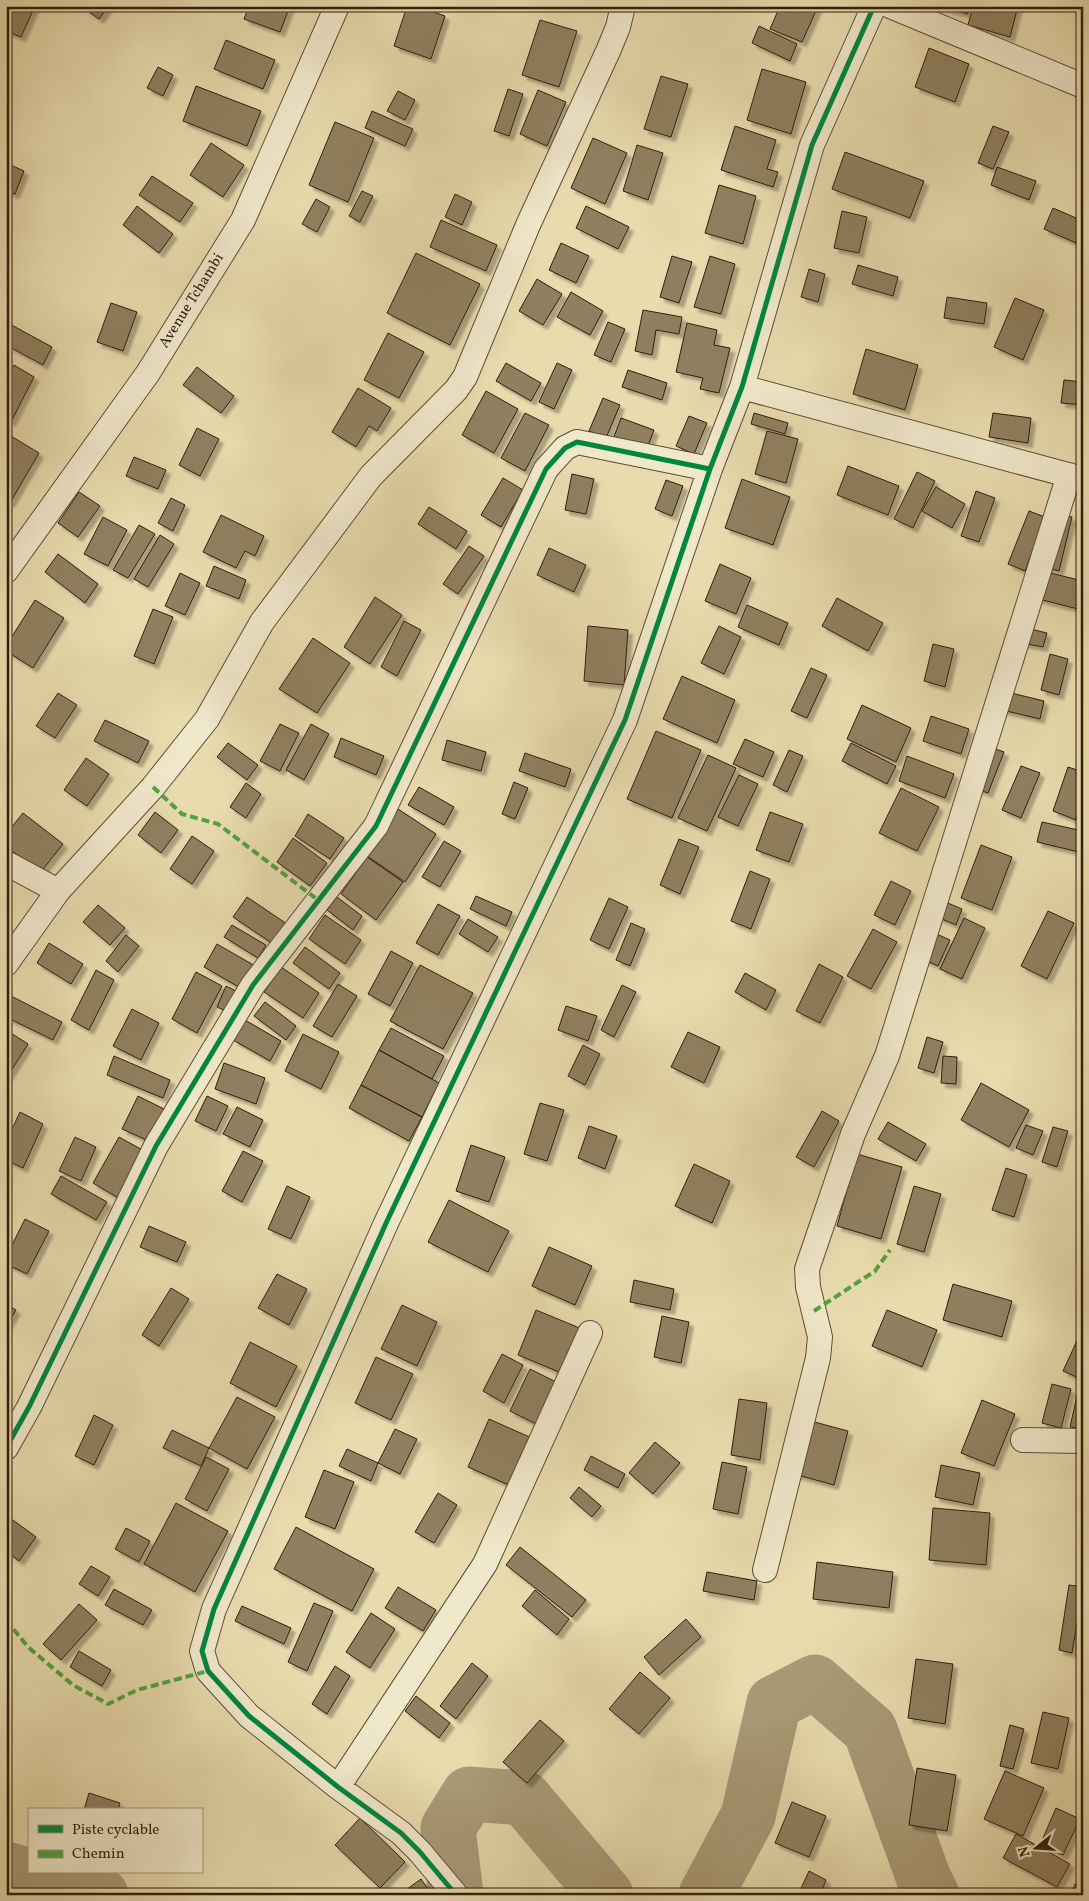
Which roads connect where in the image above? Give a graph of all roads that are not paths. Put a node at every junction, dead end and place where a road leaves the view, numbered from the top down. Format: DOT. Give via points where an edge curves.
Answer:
graph roads {
  1 [pos="337,6"];
  2 [pos="623,6"];
  3 [pos="874,6"];
  4 [pos="890,6"];
  5 [pos="1083,86"];
  6 [pos="742,387"];
  7 [pos="710,469"];
  8 [pos="1076,477"];
  9 [pos="6,572"];
  10 [pos="6,863"];
  11 [pos="58,892"];
  12 [pos="6,964"];
  13 [pos="590,1332"];
  14 [pos="1023,1440"];
  15 [pos="1083,1441"];
  16 [pos="6,1448"];
  17 [pos="764,1570"];
  18 [pos="338,1787"];
  19 [pos="456,1895"];
  1 -- 9 [label="street, Avenue Tchambi" via="242,220 148,373"];
  2 -- 11 [label="street" via="609,49 528,225 465,377 371,476 262,622 207,719 153,787"];
  3 -- 6 [label="street" via="812,145"];
  4 -- 5 [label="street"];
  6 -- 7 [label="street"];
  6 -- 8 [label="street"];
  7 -- 16 [label="street" via="577,442 565,448 546,469 376,826 253,985 156,1146"];
  7 -- 18 [label="street" via="624,720 387,1221 214,1609 204,1643 202,1651 208,1671 249,1716"];
  8 -- 17 [label="street" via="887,1056 854,1134 807,1269 820,1337 818,1358"];
  10 -- 11 [label="street"];
  11 -- 12 [label="street"];
  13 -- 18 [label="street" via="484,1564"];
  14 -- 15 [label="street"];
  18 -- 19 [label="street" via="401,1834"];
}
